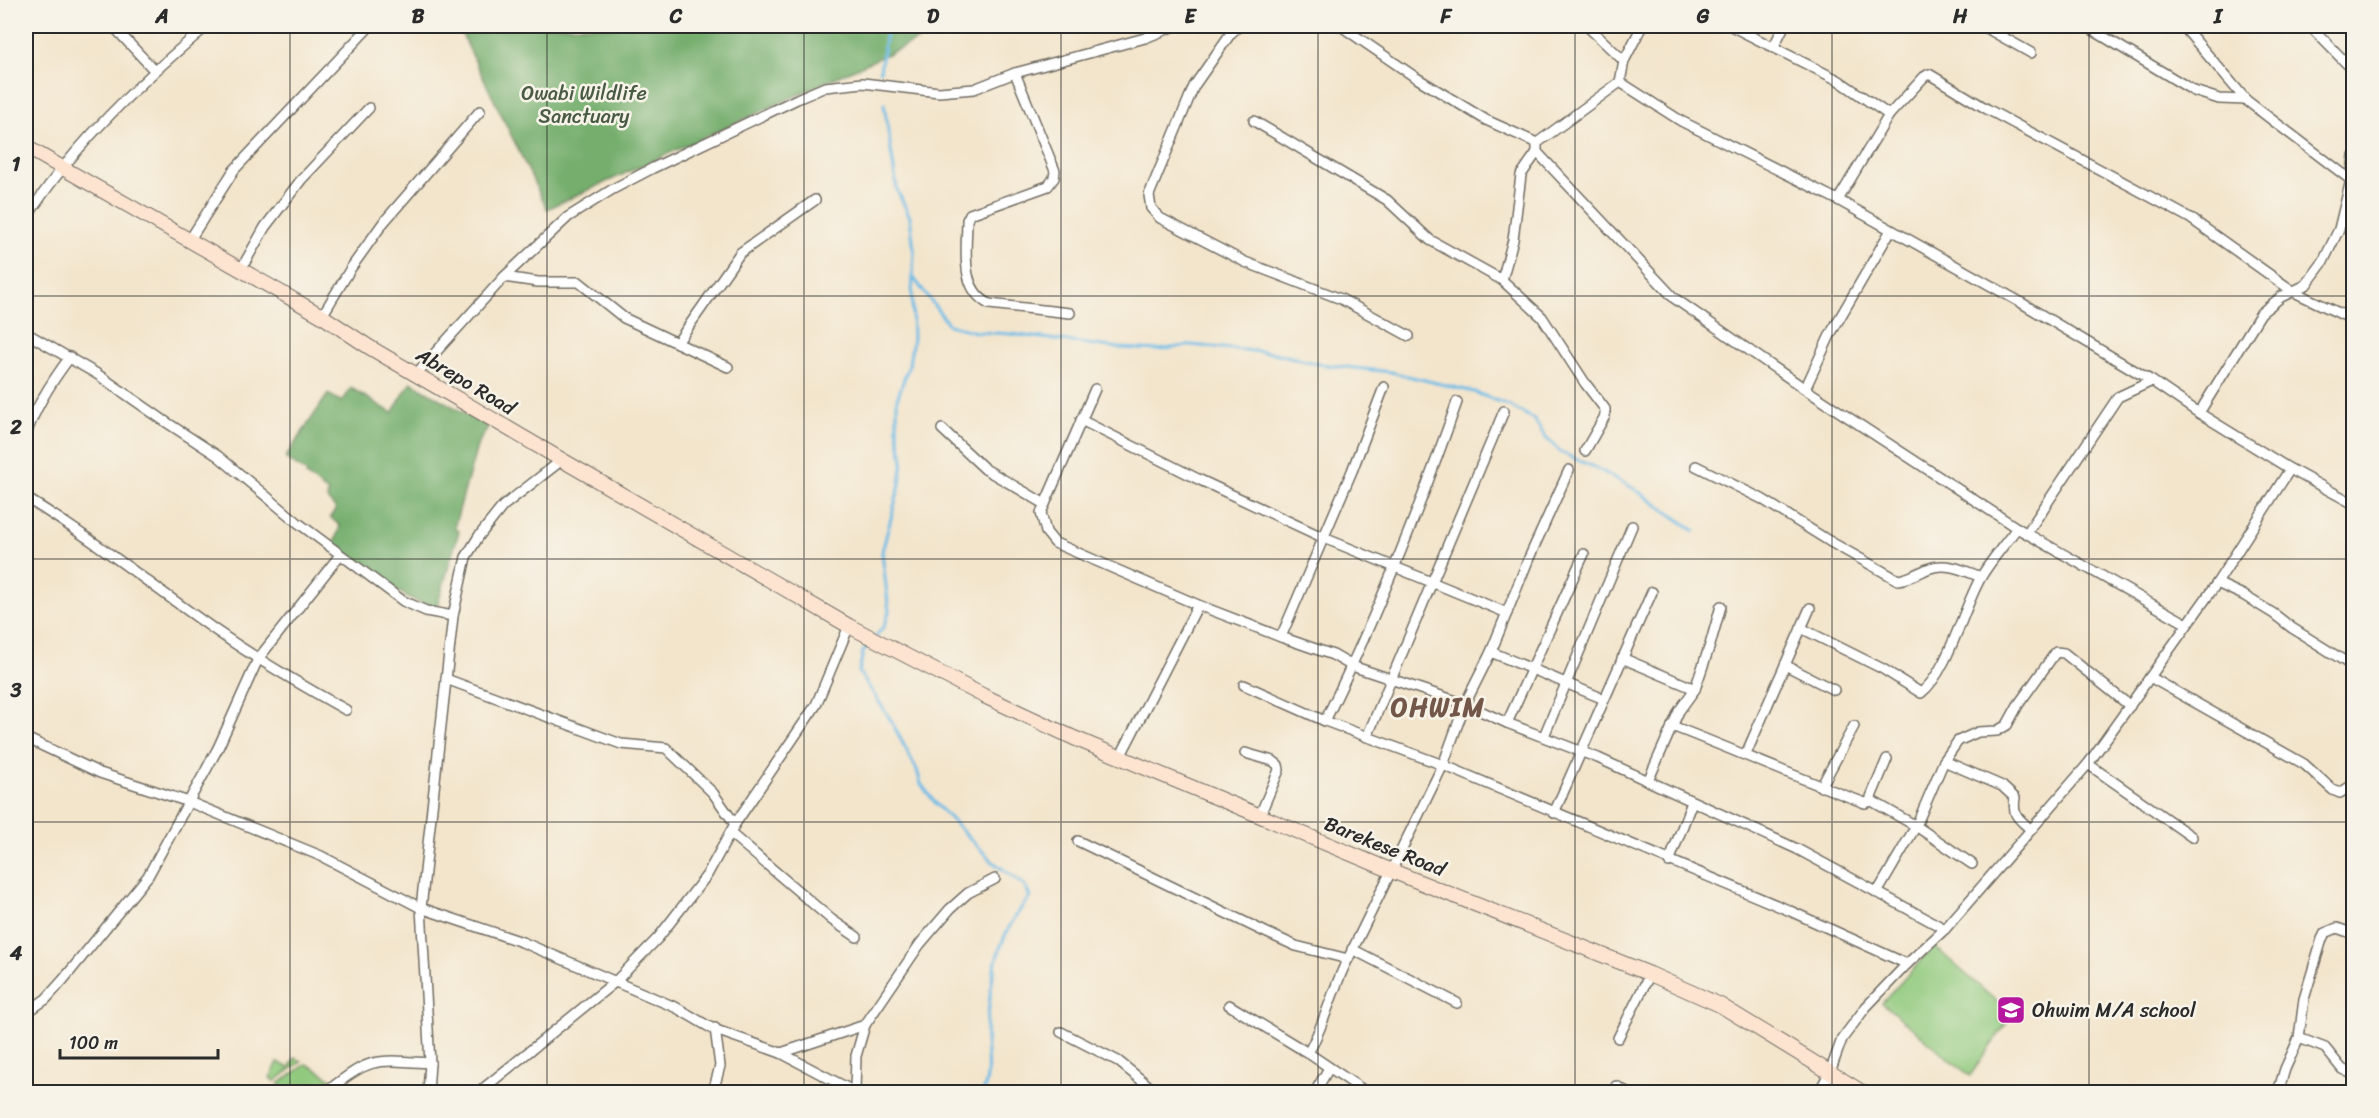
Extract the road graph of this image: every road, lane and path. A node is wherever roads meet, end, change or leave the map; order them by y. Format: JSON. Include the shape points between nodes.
{"nodes":[{"id":1,"x":113,"y":26,"type":"edge"},
{"id":2,"x":370,"y":26,"type":"edge"},
{"id":3,"x":1175,"y":26,"type":"edge"},
{"id":4,"x":1239,"y":26,"type":"edge"},
{"id":5,"x":1341,"y":26,"type":"edge"},
{"id":6,"x":1587,"y":26,"type":"edge"},
{"id":7,"x":1642,"y":26,"type":"edge"},
{"id":8,"x":1731,"y":26,"type":"edge"},
{"id":9,"x":1784,"y":26,"type":"edge"},
{"id":10,"x":1983,"y":26,"type":"edge"},
{"id":11,"x":2086,"y":26,"type":"edge"},
{"id":12,"x":2183,"y":26,"type":"edge"},
{"id":13,"x":2310,"y":26,"type":"edge"},
{"id":14,"x":201,"y":27,"type":"edge"},
{"id":15,"x":1774,"y":46,"type":"junction"},
{"id":16,"x":2031,"y":53,"type":"dead end"},
{"id":17,"x":1624,"y":62,"type":"junction"},
{"id":18,"x":154,"y":70,"type":"junction"},
{"id":19,"x":2354,"y":70,"type":"edge"},
{"id":20,"x":1015,"y":73,"type":"junction"},
{"id":21,"x":1620,"y":82,"type":"junction"},
{"id":22,"x":2246,"y":100,"type":"junction"},
{"id":23,"x":369,"y":108,"type":"dead end"},
{"id":24,"x":480,"y":111,"type":"dead end"},
{"id":25,"x":1889,"y":115,"type":"junction"},
{"id":26,"x":1254,"y":121,"type":"dead end"},
{"id":27,"x":26,"y":147,"type":"edge"},
{"id":28,"x":1537,"y":148,"type":"junction"},
{"id":29,"x":2354,"y":156,"type":"edge"},
{"id":30,"x":63,"y":167,"type":"junction"},
{"id":31,"x":2351,"y":180,"type":"junction"},
{"id":32,"x":815,"y":200,"type":"dead end"},
{"id":33,"x":1838,"y":200,"type":"junction"},
{"id":34,"x":26,"y":219,"type":"edge"},
{"id":35,"x":1891,"y":230,"type":"junction"},
{"id":36,"x":189,"y":241,"type":"junction"},
{"id":37,"x":240,"y":271,"type":"junction"},
{"id":38,"x":504,"y":277,"type":"junction"},
{"id":39,"x":1502,"y":280,"type":"junction"},
{"id":40,"x":2294,"y":292,"type":"junction"},
{"id":41,"x":1070,"y":313,"type":"dead end"},
{"id":42,"x":322,"y":316,"type":"junction"},
{"id":43,"x":2354,"y":320,"type":"edge"},
{"id":44,"x":26,"y":333,"type":"edge"},
{"id":45,"x":1409,"y":336,"type":"dead end"},
{"id":46,"x":677,"y":343,"type":"junction"},
{"id":47,"x":70,"y":357,"type":"junction"},
{"id":48,"x":728,"y":367,"type":"dead end"},
{"id":49,"x":416,"y":374,"type":"junction"},
{"id":50,"x":2152,"y":381,"type":"junction"},
{"id":51,"x":1384,"y":387,"type":"dead end"},
{"id":52,"x":1095,"y":389,"type":"dead end"},
{"id":53,"x":1805,"y":389,"type":"junction"},
{"id":54,"x":1457,"y":402,"type":"dead end"},
{"id":55,"x":1504,"y":411,"type":"dead end"},
{"id":56,"x":2199,"y":413,"type":"junction"},
{"id":57,"x":1082,"y":420,"type":"junction"},
{"id":58,"x":942,"y":429,"type":"dead end"},
{"id":59,"x":26,"y":435,"type":"edge"},
{"id":60,"x":1585,"y":451,"type":"dead end"},
{"id":61,"x":562,"y":460,"type":"junction"},
{"id":62,"x":1696,"y":466,"type":"dead end"},
{"id":63,"x":2290,"y":469,"type":"junction"},
{"id":64,"x":1569,"y":470,"type":"dead end"},
{"id":65,"x":26,"y":498,"type":"edge"},
{"id":66,"x":1045,"y":504,"type":"junction"},
{"id":67,"x":2354,"y":504,"type":"edge"},
{"id":68,"x":1632,"y":526,"type":"dead end"},
{"id":69,"x":2017,"y":528,"type":"junction"},
{"id":70,"x":2027,"y":533,"type":"junction"},
{"id":71,"x":1324,"y":538,"type":"junction"},
{"id":72,"x":1584,"y":554,"type":"dead end"},
{"id":73,"x":340,"y":555,"type":"junction"},
{"id":74,"x":1394,"y":566,"type":"junction"},
{"id":75,"x":1982,"y":577,"type":"junction"},
{"id":76,"x":1432,"y":581,"type":"junction"},
{"id":77,"x":2217,"y":583,"type":"junction"},
{"id":78,"x":1652,"y":592,"type":"dead end"},
{"id":79,"x":1198,"y":605,"type":"junction"},
{"id":80,"x":1720,"y":606,"type":"dead end"},
{"id":81,"x":1810,"y":608,"type":"dead end"},
{"id":82,"x":1507,"y":613,"type":"junction"},
{"id":83,"x":453,"y":616,"type":"junction"},
{"id":84,"x":2187,"y":624,"type":"junction"},
{"id":85,"x":849,"y":626,"type":"junction"},
{"id":86,"x":1801,"y":628,"type":"junction"},
{"id":87,"x":1281,"y":637,"type":"junction"},
{"id":88,"x":887,"y":645,"type":"joint"},
{"id":89,"x":1491,"y":652,"type":"junction"},
{"id":90,"x":1622,"y":658,"type":"junction"},
{"id":91,"x":258,"y":659,"type":"junction"},
{"id":92,"x":1785,"y":665,"type":"junction"},
{"id":93,"x":1352,"y":666,"type":"junction"},
{"id":94,"x":2354,"y":667,"type":"edge"},
{"id":95,"x":1530,"y":669,"type":"junction"},
{"id":96,"x":2150,"y":677,"type":"junction"},
{"id":97,"x":446,"y":679,"type":"junction"},
{"id":98,"x":1393,"y":680,"type":"junction"},
{"id":99,"x":1566,"y":683,"type":"junction"},
{"id":100,"x":1244,"y":686,"type":"dead end"},
{"id":101,"x":1695,"y":689,"type":"junction"},
{"id":102,"x":1834,"y":690,"type":"dead end"},
{"id":103,"x":1604,"y":699,"type":"junction"},
{"id":104,"x":1465,"y":704,"type":"junction"},
{"id":105,"x":2130,"y":706,"type":"junction"},
{"id":106,"x":346,"y":710,"type":"dead end"},
{"id":107,"x":1325,"y":721,"type":"junction"},
{"id":108,"x":1507,"y":723,"type":"junction"},
{"id":109,"x":1672,"y":726,"type":"junction"},
{"id":110,"x":1854,"y":726,"type":"dead end"},
{"id":111,"x":1544,"y":736,"type":"junction"},
{"id":112,"x":1367,"y":737,"type":"junction"},
{"id":113,"x":26,"y":738,"type":"edge"},
{"id":114,"x":1581,"y":751,"type":"junction"},
{"id":115,"x":1245,"y":753,"type":"dead end"},
{"id":116,"x":1746,"y":754,"type":"junction"},
{"id":117,"x":1120,"y":757,"type":"junction"},
{"id":118,"x":1887,"y":759,"type":"dead end"},
{"id":119,"x":1944,"y":761,"type":"junction"},
{"id":120,"x":2088,"y":764,"type":"junction"},
{"id":121,"x":1443,"y":765,"type":"junction"},
{"id":122,"x":1648,"y":780,"type":"junction"},
{"id":123,"x":2354,"y":784,"type":"edge"},
{"id":124,"x":1821,"y":787,"type":"junction"},
{"id":125,"x":1872,"y":801,"type":"junction"},
{"id":126,"x":189,"y":802,"type":"junction"},
{"id":127,"x":1692,"y":802,"type":"junction"},
{"id":128,"x":1554,"y":813,"type":"junction"},
{"id":129,"x":1260,"y":815,"type":"junction"},
{"id":130,"x":1916,"y":826,"type":"junction"},
{"id":131,"x":733,"y":829,"type":"junction"},
{"id":132,"x":2031,"y":830,"type":"junction"},
{"id":133,"x":2192,"y":837,"type":"dead end"},
{"id":134,"x":1078,"y":840,"type":"dead end"},
{"id":135,"x":1669,"y":862,"type":"junction"},
{"id":136,"x":1972,"y":864,"type":"dead end"},
{"id":137,"x":1392,"y":871,"type":"junction"},
{"id":138,"x":995,"y":879,"type":"dead end"},
{"id":139,"x":1877,"y":893,"type":"junction"},
{"id":140,"x":421,"y":908,"type":"junction"},
{"id":141,"x":1945,"y":929,"type":"junction"},
{"id":142,"x":2354,"y":934,"type":"edge"},
{"id":143,"x":857,"y":937,"type":"dead end"},
{"id":144,"x":1352,"y":949,"type":"junction"},
{"id":145,"x":1348,"y":959,"type":"junction"},
{"id":146,"x":1906,"y":964,"type":"junction"},
{"id":147,"x":1650,"y":974,"type":"junction"},
{"id":148,"x":616,"y":981,"type":"junction"},
{"id":149,"x":1457,"y":1003,"type":"dead end"},
{"id":150,"x":1229,"y":1005,"type":"dead end"},
{"id":151,"x":26,"y":1012,"type":"edge"},
{"id":152,"x":864,"y":1025,"type":"junction"},
{"id":153,"x":715,"y":1028,"type":"junction"},
{"id":154,"x":1061,"y":1032,"type":"dead end"},
{"id":155,"x":1618,"y":1038,"type":"dead end"},
{"id":156,"x":2299,"y":1038,"type":"junction"},
{"id":157,"x":781,"y":1053,"type":"junction"},
{"id":158,"x":1308,"y":1053,"type":"junction"},
{"id":159,"x":430,"y":1063,"type":"junction"},
{"id":160,"x":1329,"y":1068,"type":"junction"},
{"id":161,"x":1830,"y":1072,"type":"junction"},
{"id":162,"x":2354,"y":1075,"type":"edge"},
{"id":163,"x":1616,"y":1086,"type":"dead end"},
{"id":164,"x":326,"y":1092,"type":"edge"},
{"id":165,"x":428,"y":1092,"type":"edge"},
{"id":166,"x":479,"y":1092,"type":"edge"},
{"id":167,"x":713,"y":1092,"type":"edge"},
{"id":168,"x":855,"y":1092,"type":"edge"},
{"id":169,"x":1156,"y":1092,"type":"edge"},
{"id":170,"x":1315,"y":1092,"type":"edge"},
{"id":171,"x":1366,"y":1092,"type":"edge"},
{"id":172,"x":1628,"y":1092,"type":"edge"},
{"id":173,"x":1819,"y":1092,"type":"edge"},
{"id":174,"x":1862,"y":1092,"type":"edge"},
{"id":175,"x":2278,"y":1092,"type":"edge"}],
"edges":[{"from":1,"to":18,"type":"street"},
{"from":2,"to":36,"type":"street","via":[[234,170]]},
{"from":3,"to":20,"type":"street","via":[[1145,38]]},
{"from":4,"to":45,"type":"street","via":[[1194,86],[1149,195],[1151,208],[1160,218],[1245,262],[1341,299]]},
{"from":5,"to":28,"type":"street","via":[[1415,77]]},
{"from":6,"to":17,"type":"street"},
{"from":7,"to":17,"type":"street"},
{"from":8,"to":15,"type":"street"},
{"from":9,"to":15,"type":"street"},
{"from":10,"to":16,"type":"street"},
{"from":11,"to":22,"type":"street","via":[[2194,91],[2219,99]]},
{"from":12,"to":22,"type":"street"},
{"from":13,"to":19,"type":"street"},
{"from":14,"to":18,"type":"street"},
{"from":15,"to":25,"type":"street","via":[[1838,80]]},
{"from":17,"to":21,"type":"street"},
{"from":18,"to":30,"type":"street"},
{"from":20,"to":38,"type":"street","via":[[974,89],[939,92],[863,83],[825,87],[613,189],[568,217]]},
{"from":20,"to":41,"type":"street","via":[[1056,171],[1048,186],[970,214],[968,281],[979,299],[989,304]]},
{"from":21,"to":28,"type":"street"},
{"from":21,"to":33,"type":"street","via":[[1681,121]]},
{"from":22,"to":31,"type":"street"},
{"from":23,"to":37,"type":"street","via":[[301,180],[265,227]]},
{"from":24,"to":42,"type":"street","via":[[383,223]]},
{"from":25,"to":33,"type":"street"},
{"from":25,"to":40,"type":"street","via":[[1929,74],[2190,218]]},
{"from":26,"to":39,"type":"street","via":[[1387,200],[1430,240]]},
{"from":27,"to":30,"type":"main road","name":"Abrepo Road"},
{"from":28,"to":39,"type":"street","via":[[1521,175],[1513,240]]},
{"from":28,"to":53,"type":"street","via":[[1674,298]]},
{"from":29,"to":31,"type":"street"},
{"from":30,"to":34,"type":"street"},
{"from":30,"to":36,"type":"main road","name":"Abrepo Road"},
{"from":31,"to":40,"type":"street","via":[[2339,229],[2323,262],[2306,285]]},
{"from":32,"to":46,"type":"street","via":[[740,253]]},
{"from":33,"to":35,"type":"street"},
{"from":35,"to":50,"type":"street"},
{"from":35,"to":53,"type":"street","via":[[1831,333]]},
{"from":36,"to":37,"type":"main road","name":"Abrepo Road"},
{"from":37,"to":42,"type":"main road","name":"Abrepo Road"},
{"from":38,"to":46,"type":"street","via":[[579,282],[624,318]]},
{"from":38,"to":49,"type":"street"},
{"from":39,"to":60,"type":"street","via":[[1542,317],[1605,409],[1605,416]]},
{"from":40,"to":43,"type":"street"},
{"from":40,"to":56,"type":"street","via":[[2261,313]]},
{"from":42,"to":49,"type":"main road","name":"Abrepo Road"},
{"from":44,"to":47,"type":"street"},
{"from":46,"to":48,"type":"street"},
{"from":47,"to":59,"type":"street","via":[[51,382]]},
{"from":47,"to":73,"type":"street","via":[[218,456]]},
{"from":49,"to":61,"type":"main road","name":"Abrepo Road"},
{"from":50,"to":56,"type":"street"},
{"from":50,"to":70,"type":"street","via":[[2118,397]]},
{"from":51,"to":71,"type":"street"},
{"from":52,"to":57,"type":"street"},
{"from":53,"to":69,"type":"street"},
{"from":54,"to":74,"type":"street"},
{"from":55,"to":76,"type":"street"},
{"from":56,"to":63,"type":"street"},
{"from":57,"to":66,"type":"street"},
{"from":57,"to":71,"type":"street","via":[[1198,480]]},
{"from":58,"to":66,"type":"street","via":[[985,469]]},
{"from":61,"to":83,"type":"street","via":[[503,506],[479,536],[466,557]]},
{"from":61,"to":85,"type":"main road","name":"Abrepo Road"},
{"from":62,"to":75,"type":"street","via":[[1762,499],[1898,580],[1933,567],[1950,566]]},
{"from":63,"to":67,"type":"street"},
{"from":63,"to":77,"type":"street"},
{"from":64,"to":82,"type":"street"},
{"from":65,"to":91,"type":"street"},
{"from":66,"to":79,"type":"street","via":[[1041,513],[1054,543]]},
{"from":68,"to":99,"type":"street"},
{"from":69,"to":70,"type":"street"},
{"from":69,"to":75,"type":"street"},
{"from":70,"to":84,"type":"street"},
{"from":71,"to":74,"type":"street"},
{"from":71,"to":87,"type":"street"},
{"from":72,"to":95,"type":"street"},
{"from":73,"to":83,"type":"street","via":[[403,601]]},
{"from":73,"to":91,"type":"street"},
{"from":74,"to":76,"type":"street"},
{"from":74,"to":93,"type":"street"},
{"from":75,"to":86,"type":"street","via":[[1940,668],[1921,693],[1883,669]]},
{"from":76,"to":82,"type":"street"},
{"from":76,"to":98,"type":"street"},
{"from":77,"to":84,"type":"street"},
{"from":77,"to":94,"type":"street","via":[[2274,614]]},
{"from":78,"to":90,"type":"street"},
{"from":79,"to":87,"type":"street"},
{"from":79,"to":117,"type":"street"},
{"from":80,"to":101,"type":"street"},
{"from":81,"to":86,"type":"street"},
{"from":82,"to":89,"type":"street"},
{"from":83,"to":97,"type":"street"},
{"from":84,"to":96,"type":"street"},
{"from":85,"to":88,"type":"main road","name":"Abrepo Road"},
{"from":85,"to":131,"type":"street","via":[[816,705]]},
{"from":86,"to":92,"type":"street"},
{"from":87,"to":93,"type":"street"},
{"from":88,"to":117,"type":"main road","name":"Barekese Road","via":[[994,700]]},
{"from":89,"to":95,"type":"street"},
{"from":89,"to":104,"type":"street"},
{"from":90,"to":101,"type":"street"},
{"from":90,"to":103,"type":"street"},
{"from":91,"to":106,"type":"street"},
{"from":91,"to":126,"type":"street"},
{"from":92,"to":102,"type":"street"},
{"from":92,"to":116,"type":"street"},
{"from":93,"to":98,"type":"street"},
{"from":93,"to":107,"type":"street"},
{"from":95,"to":99,"type":"street"},
{"from":95,"to":108,"type":"street"},
{"from":96,"to":105,"type":"street"},
{"from":96,"to":123,"type":"street","via":[[2304,764],[2333,790],[2340,793]]},
{"from":97,"to":131,"type":"street","via":[[621,744],[666,748],[714,793]]},
{"from":97,"to":140,"type":"street"},
{"from":98,"to":104,"type":"street"},
{"from":98,"to":112,"type":"street"},
{"from":99,"to":103,"type":"street"},
{"from":99,"to":111,"type":"street"},
{"from":100,"to":107,"type":"street"},
{"from":101,"to":109,"type":"street"},
{"from":103,"to":114,"type":"street"},
{"from":104,"to":108,"type":"street"},
{"from":104,"to":121,"type":"street"},
{"from":105,"to":119,"type":"street","via":[[2064,653],[2056,652],[2007,725],[1958,741]]},
{"from":105,"to":120,"type":"street"},
{"from":107,"to":112,"type":"street"},
{"from":108,"to":111,"type":"street"},
{"from":109,"to":116,"type":"street"},
{"from":109,"to":122,"type":"street"},
{"from":110,"to":124,"type":"street"},
{"from":111,"to":114,"type":"street"},
{"from":112,"to":121,"type":"street"},
{"from":113,"to":126,"type":"street","via":[[100,773]]},
{"from":114,"to":122,"type":"street"},
{"from":114,"to":128,"type":"street"},
{"from":115,"to":129,"type":"street","via":[[1278,765]]},
{"from":116,"to":124,"type":"street"},
{"from":117,"to":129,"type":"main road","name":"Barekese Road"},
{"from":118,"to":125,"type":"street"},
{"from":119,"to":130,"type":"street"},
{"from":119,"to":132,"type":"street","via":[[2002,786],[2015,798],[2015,814]]},
{"from":120,"to":132,"type":"street"},
{"from":120,"to":133,"type":"street"},
{"from":121,"to":128,"type":"street"},
{"from":121,"to":137,"type":"street"},
{"from":122,"to":127,"type":"street"},
{"from":124,"to":125,"type":"street","via":[[1865,803]]},
{"from":125,"to":130,"type":"street"},
{"from":126,"to":140,"type":"street","via":[[321,856]]},
{"from":126,"to":151,"type":"street","via":[[148,876],[46,999]]},
{"from":127,"to":135,"type":"street"},
{"from":127,"to":139,"type":"street","via":[[1797,849]]},
{"from":128,"to":135,"type":"street"},
{"from":129,"to":137,"type":"main road","name":"Barekese Road"},
{"from":130,"to":136,"type":"street"},
{"from":130,"to":139,"type":"street"},
{"from":131,"to":143,"type":"street","via":[[832,920]]},
{"from":131,"to":148,"type":"street","via":[[707,875],[658,938]]},
{"from":132,"to":141,"type":"street"},
{"from":134,"to":145,"type":"street","via":[[1296,946]]},
{"from":135,"to":146,"type":"street"},
{"from":137,"to":144,"type":"street"},
{"from":137,"to":147,"type":"main road","name":"Barekese Road"},
{"from":138,"to":152,"type":"street","via":[[968,893],[950,909],[920,944]]},
{"from":139,"to":141,"type":"street"},
{"from":140,"to":148,"type":"street","via":[[522,942]]},
{"from":140,"to":159,"type":"street"},
{"from":141,"to":146,"type":"street"},
{"from":142,"to":156,"type":"street","via":[[2337,928],[2325,933],[2304,999]]},
{"from":144,"to":145,"type":"street"},
{"from":144,"to":149,"type":"street"},
{"from":145,"to":158,"type":"street"},
{"from":146,"to":161,"type":"street","via":[[1842,1039]]},
{"from":147,"to":155,"type":"street"},
{"from":147,"to":161,"type":"main road","name":"Barekese Road","via":[[1720,1005]]},
{"from":148,"to":153,"type":"street"},
{"from":148,"to":166,"type":"street"},
{"from":150,"to":158,"type":"street"},
{"from":152,"to":157,"type":"street"},
{"from":152,"to":168,"type":"street","via":[[856,1056]]},
{"from":153,"to":157,"type":"street"},
{"from":153,"to":167,"type":"street","via":[[720,1066]]},
{"from":154,"to":169,"type":"street","via":[[1118,1061]]},
{"from":156,"to":162,"type":"street","via":[[2325,1048],[2342,1069]]},
{"from":156,"to":175,"type":"street"},
{"from":157,"to":168,"type":"street"},
{"from":158,"to":160,"type":"street"},
{"from":159,"to":164,"type":"street","via":[[384,1059],[365,1064]]},
{"from":159,"to":165,"type":"street"},
{"from":160,"to":170,"type":"street"},
{"from":160,"to":171,"type":"street"},
{"from":161,"to":173,"type":"street"},
{"from":161,"to":174,"type":"main road","name":"Barekese Road"},
{"from":163,"to":172,"type":"street"}]}
